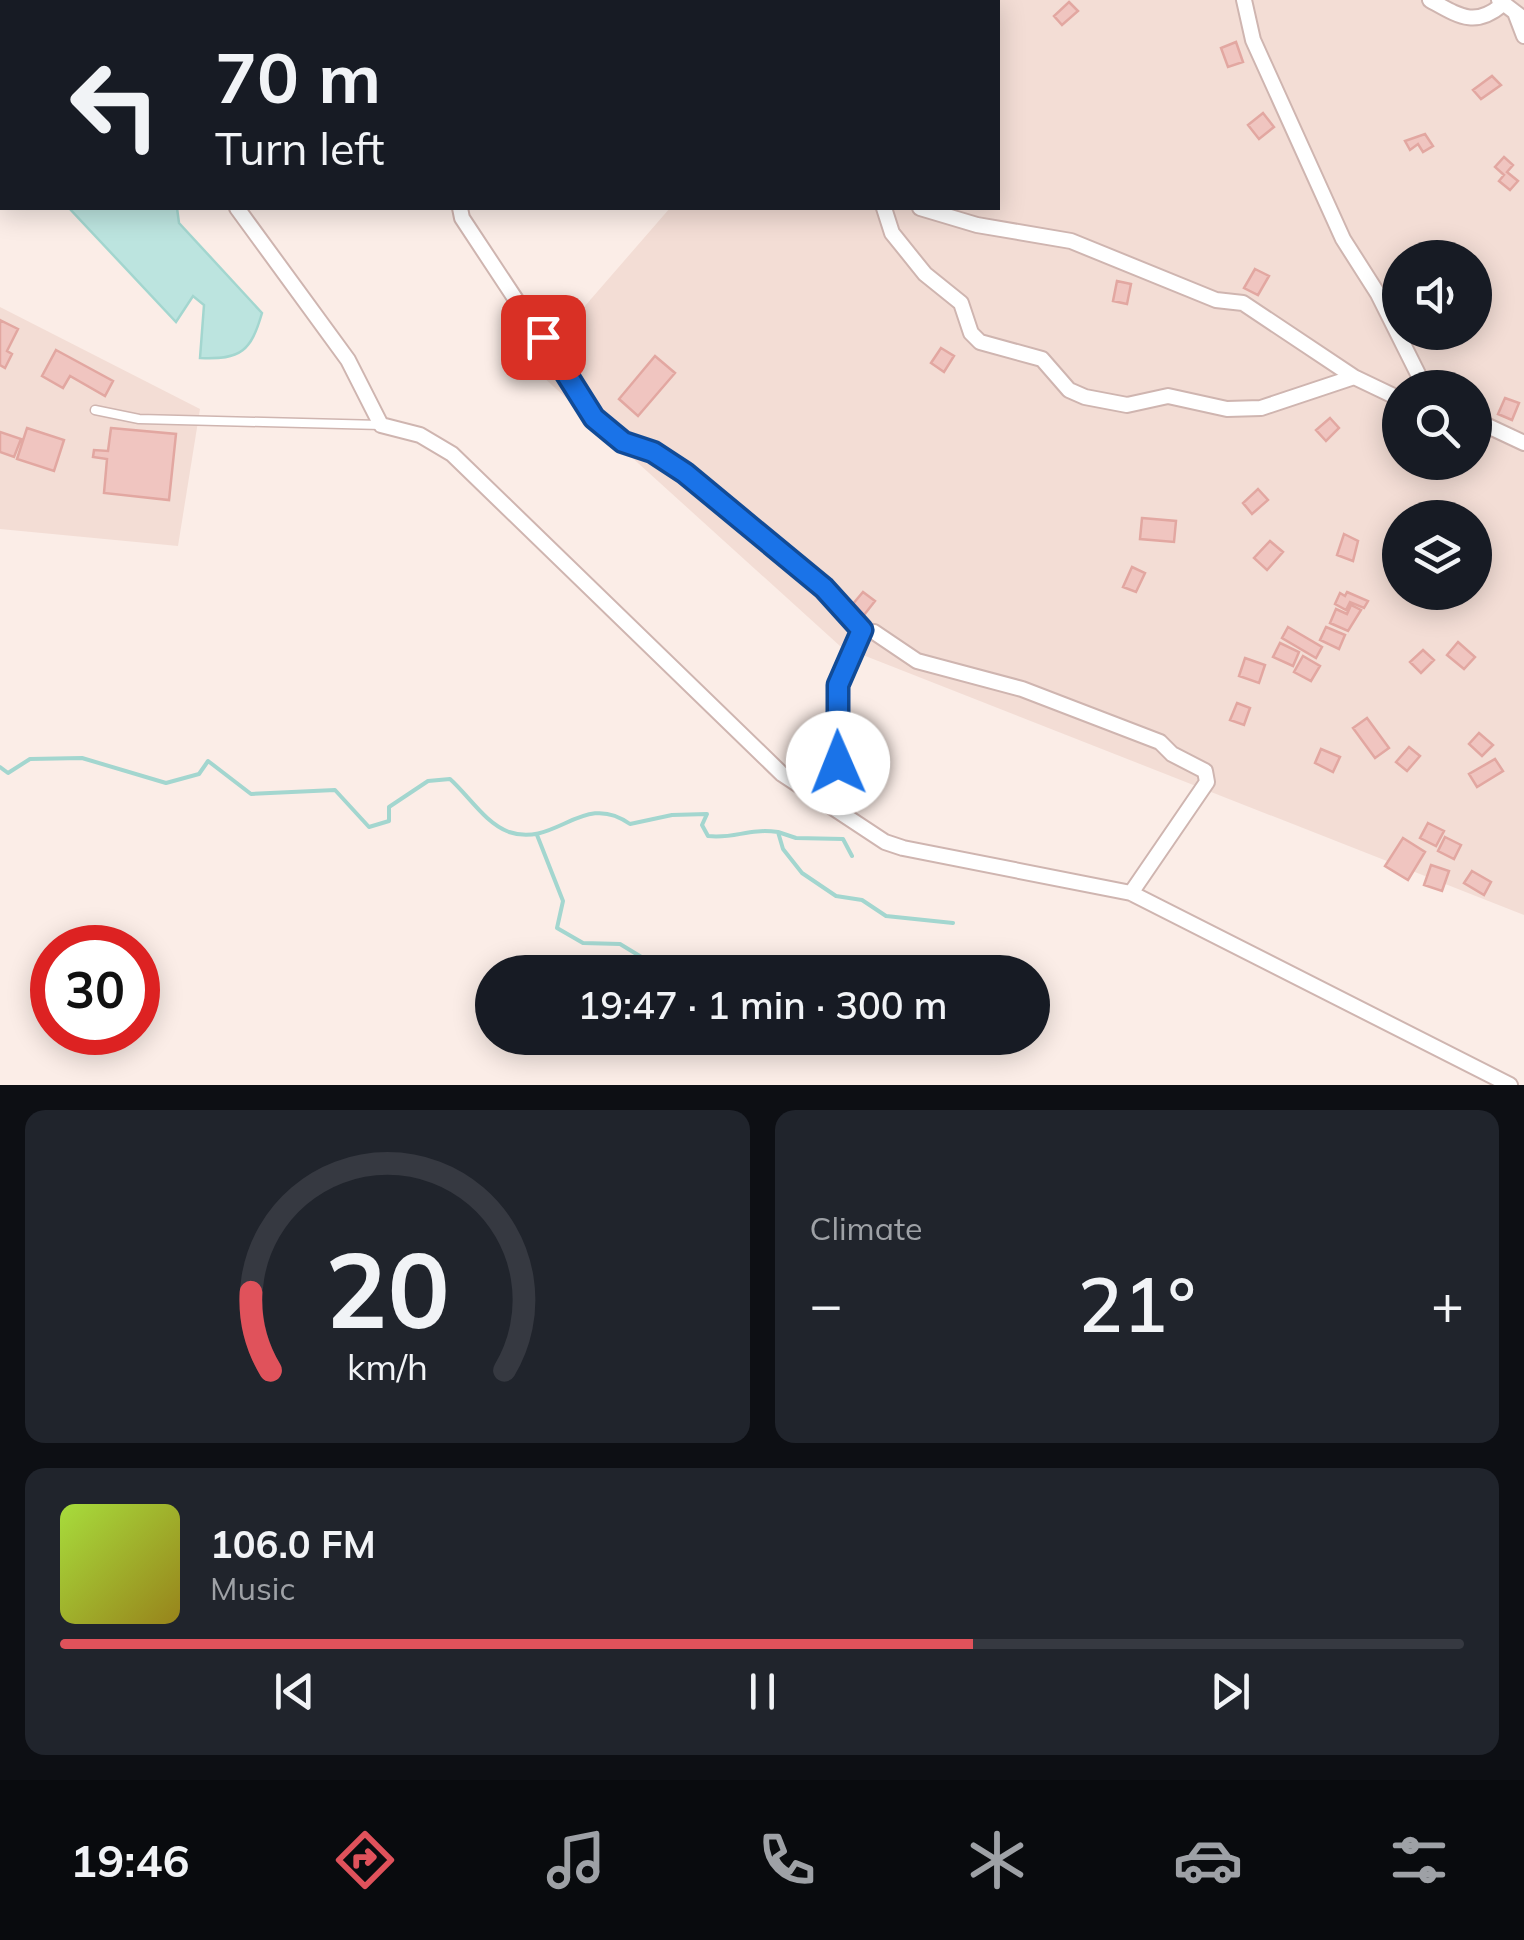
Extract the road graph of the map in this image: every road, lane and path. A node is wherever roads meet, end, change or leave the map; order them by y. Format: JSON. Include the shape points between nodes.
{"nodes":[{"id":1,"x":1244,"y":0,"type":"edge"},
{"id":2,"x":1430,"y":0,"type":"edge"},
{"id":3,"x":1501,"y":2,"type":"edge"},
{"id":4,"x":1520,"y":17,"type":"edge"},
{"id":5,"x":1524,"y":36,"type":"edge"},
{"id":6,"x":239,"y":210,"type":"edge"},
{"id":7,"x":460,"y":210,"type":"edge"},
{"id":8,"x":885,"y":210,"type":"edge"},
{"id":9,"x":926,"y":210,"type":"edge"},
{"id":10,"x":1416,"y":370,"type":"edge"},
{"id":11,"x":1354,"y":377,"type":"junction"},
{"id":12,"x":1382,"y":390,"type":"edge"},
{"id":13,"x":95,"y":410,"type":"dead end"},
{"id":14,"x":380,"y":425,"type":"junction"},
{"id":15,"x":1492,"y":428,"type":"edge"},
{"id":16,"x":1524,"y":444,"type":"edge"},
{"id":17,"x":862,"y":630,"type":"junction"},
{"id":18,"x":824,"y":802,"type":"junction"},
{"id":19,"x":1131,"y":893,"type":"junction"},
{"id":20,"x":1510,"y":1085,"type":"edge"}],
"edges":[{"from":1,"to":10,"type":"street","via":[[1253,40],[1343,239]]},
{"from":2,"to":3,"type":"street","via":[[1474,21],[1487,18]]},
{"from":3,"to":4,"type":"street"},
{"from":4,"to":5,"type":"street"},
{"from":6,"to":14,"type":"street","via":[[348,360]]},
{"from":7,"to":17,"type":"street","via":[[594,418],[623,442],[685,473],[824,588]]},
{"from":8,"to":11,"type":"street","via":[[892,233],[961,303],[980,342],[1042,359],[1069,390],[1085,396],[1127,405],[1168,396],[1227,409],[1261,408]]},
{"from":9,"to":11,"type":"street","via":[[977,226],[1072,241],[1216,300],[1244,303]]},
{"from":11,"to":12,"type":"street"},
{"from":13,"to":14,"type":"lane","via":[[139,419]]},
{"from":14,"to":18,"type":"street","via":[[420,435],[452,454],[782,774]]},
{"from":15,"to":16,"type":"street"},
{"from":17,"to":18,"type":"street","via":[[838,685],[838,763]]},
{"from":17,"to":19,"type":"street","via":[[917,660],[1052,699],[1160,742],[1205,771],[1206,782]]},
{"from":18,"to":19,"type":"street","via":[[903,848]]},
{"from":19,"to":20,"type":"street"}]}
